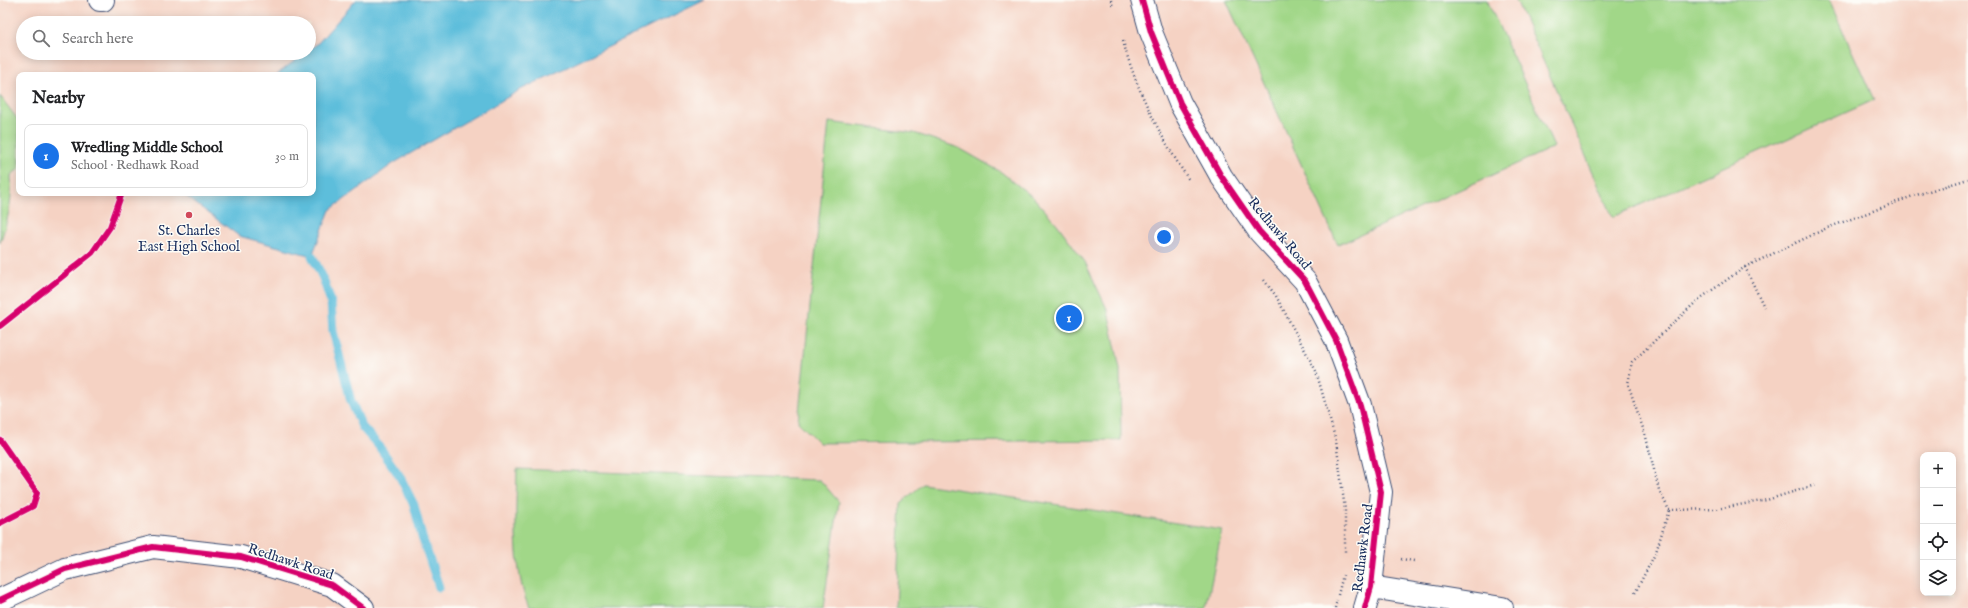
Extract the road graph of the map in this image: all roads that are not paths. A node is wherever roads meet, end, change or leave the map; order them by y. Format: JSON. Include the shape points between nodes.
{"nodes":[{"id":1,"x":1142,"y":0,"type":"edge"},
{"id":2,"x":1371,"y":587,"type":"junction"},
{"id":3,"x":0,"y":600,"type":"edge"},
{"id":4,"x":363,"y":608,"type":"edge"},
{"id":5,"x":1365,"y":608,"type":"edge"},
{"id":6,"x":1502,"y":608,"type":"edge"}],
"edges":[{"from":1,"to":2,"type":"street","name":"Redhawk Road","via":[[1151,32],[1180,103],[1221,176],[1259,231],[1305,281],[1336,340],[1360,405],[1381,492]]},
{"from":2,"to":5,"type":"street","name":"Redhawk Road"},
{"from":2,"to":6,"type":"street"},
{"from":3,"to":4,"type":"street","name":"Redhawk Road","via":[[65,569],[153,548],[241,557],[332,585]]}]}
